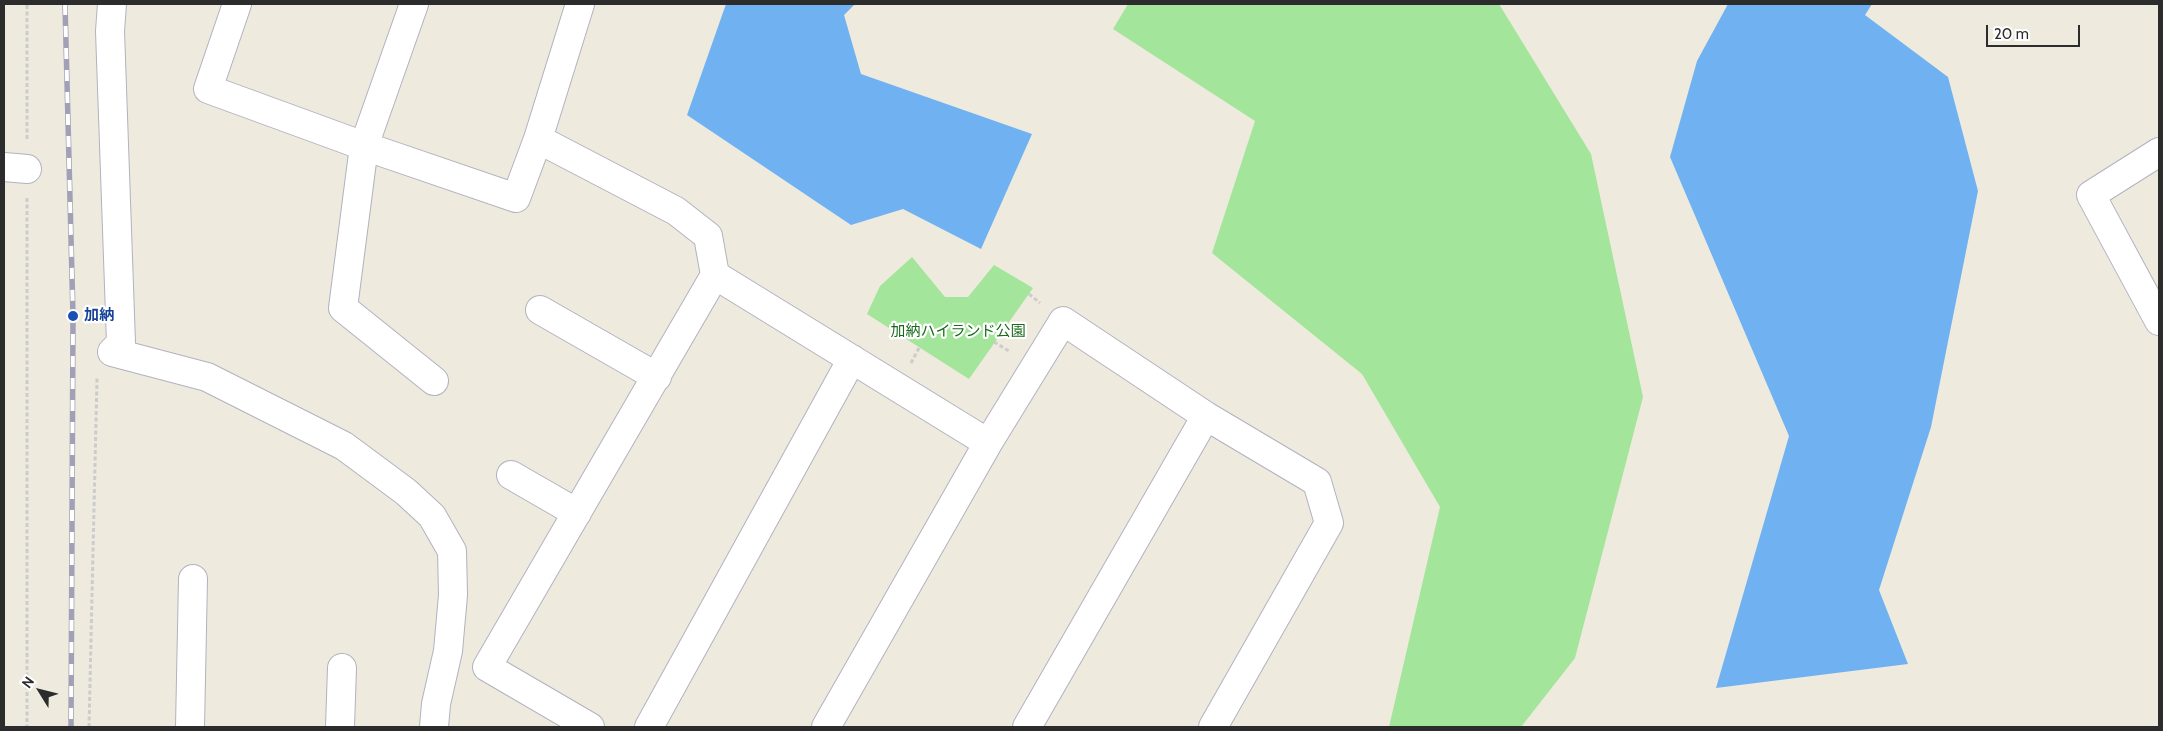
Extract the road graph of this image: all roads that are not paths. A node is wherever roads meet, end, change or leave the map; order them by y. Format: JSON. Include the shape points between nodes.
{"nodes":[{"id":1,"x":112,"y":4,"type":"edge"},
{"id":2,"x":238,"y":4,"type":"edge"},
{"id":3,"x":414,"y":4,"type":"edge"},
{"id":4,"x":580,"y":4,"type":"edge"},
{"id":5,"x":538,"y":139,"type":"junction"},
{"id":6,"x":364,"y":146,"type":"junction"},
{"id":7,"x":2159,"y":152,"type":"edge"},
{"id":8,"x":714,"y":275,"type":"junction"},
{"id":9,"x":540,"y":310,"type":"dead end"},
{"id":10,"x":2159,"y":321,"type":"edge"},
{"id":11,"x":852,"y":359,"type":"junction"},
{"id":12,"x":657,"y":377,"type":"junction"},
{"id":13,"x":434,"y":381,"type":"dead end"},
{"id":14,"x":1206,"y":416,"type":"junction"},
{"id":15,"x":988,"y":443,"type":"junction"},
{"id":16,"x":510,"y":475,"type":"dead end"},
{"id":17,"x":577,"y":513,"type":"junction"},
{"id":18,"x":193,"y":579,"type":"dead end"},
{"id":19,"x":342,"y":668,"type":"dead end"},
{"id":20,"x":551,"y":718,"type":"edge"},
{"id":21,"x":190,"y":727,"type":"edge"},
{"id":22,"x":340,"y":727,"type":"edge"},
{"id":23,"x":434,"y":727,"type":"edge"},
{"id":24,"x":590,"y":727,"type":"edge"},
{"id":25,"x":650,"y":727,"type":"edge"},
{"id":26,"x":826,"y":727,"type":"edge"},
{"id":27,"x":1027,"y":727,"type":"edge"},
{"id":28,"x":1213,"y":727,"type":"edge"}],
"edges":[{"from":1,"to":23,"type":"street","via":[[110,31],[121,344],[112,352],[207,377],[344,446],[406,492],[432,516],[452,551],[453,595],[448,651]]},
{"from":2,"to":6,"type":"street","via":[[208,89]]},
{"from":3,"to":6,"type":"street"},
{"from":4,"to":5,"type":"street"},
{"from":5,"to":6,"type":"street","via":[[516,198]]},
{"from":5,"to":8,"type":"street","via":[[676,211],[708,236]]},
{"from":6,"to":13,"type":"street","via":[[343,308]]},
{"from":7,"to":10,"type":"street","via":[[2091,195]]},
{"from":8,"to":11,"type":"street"},
{"from":8,"to":12,"type":"street"},
{"from":9,"to":12,"type":"street"},
{"from":11,"to":15,"type":"street"},
{"from":11,"to":25,"type":"street"},
{"from":12,"to":17,"type":"street"},
{"from":14,"to":15,"type":"street","via":[[1063,321]]},
{"from":14,"to":27,"type":"street"},
{"from":14,"to":28,"type":"street","via":[[1317,482],[1329,523]]},
{"from":15,"to":26,"type":"street"},
{"from":16,"to":17,"type":"street"},
{"from":17,"to":20,"type":"street","via":[[487,667]]},
{"from":18,"to":21,"type":"street"},
{"from":19,"to":22,"type":"street"},
{"from":20,"to":24,"type":"street"}]}
